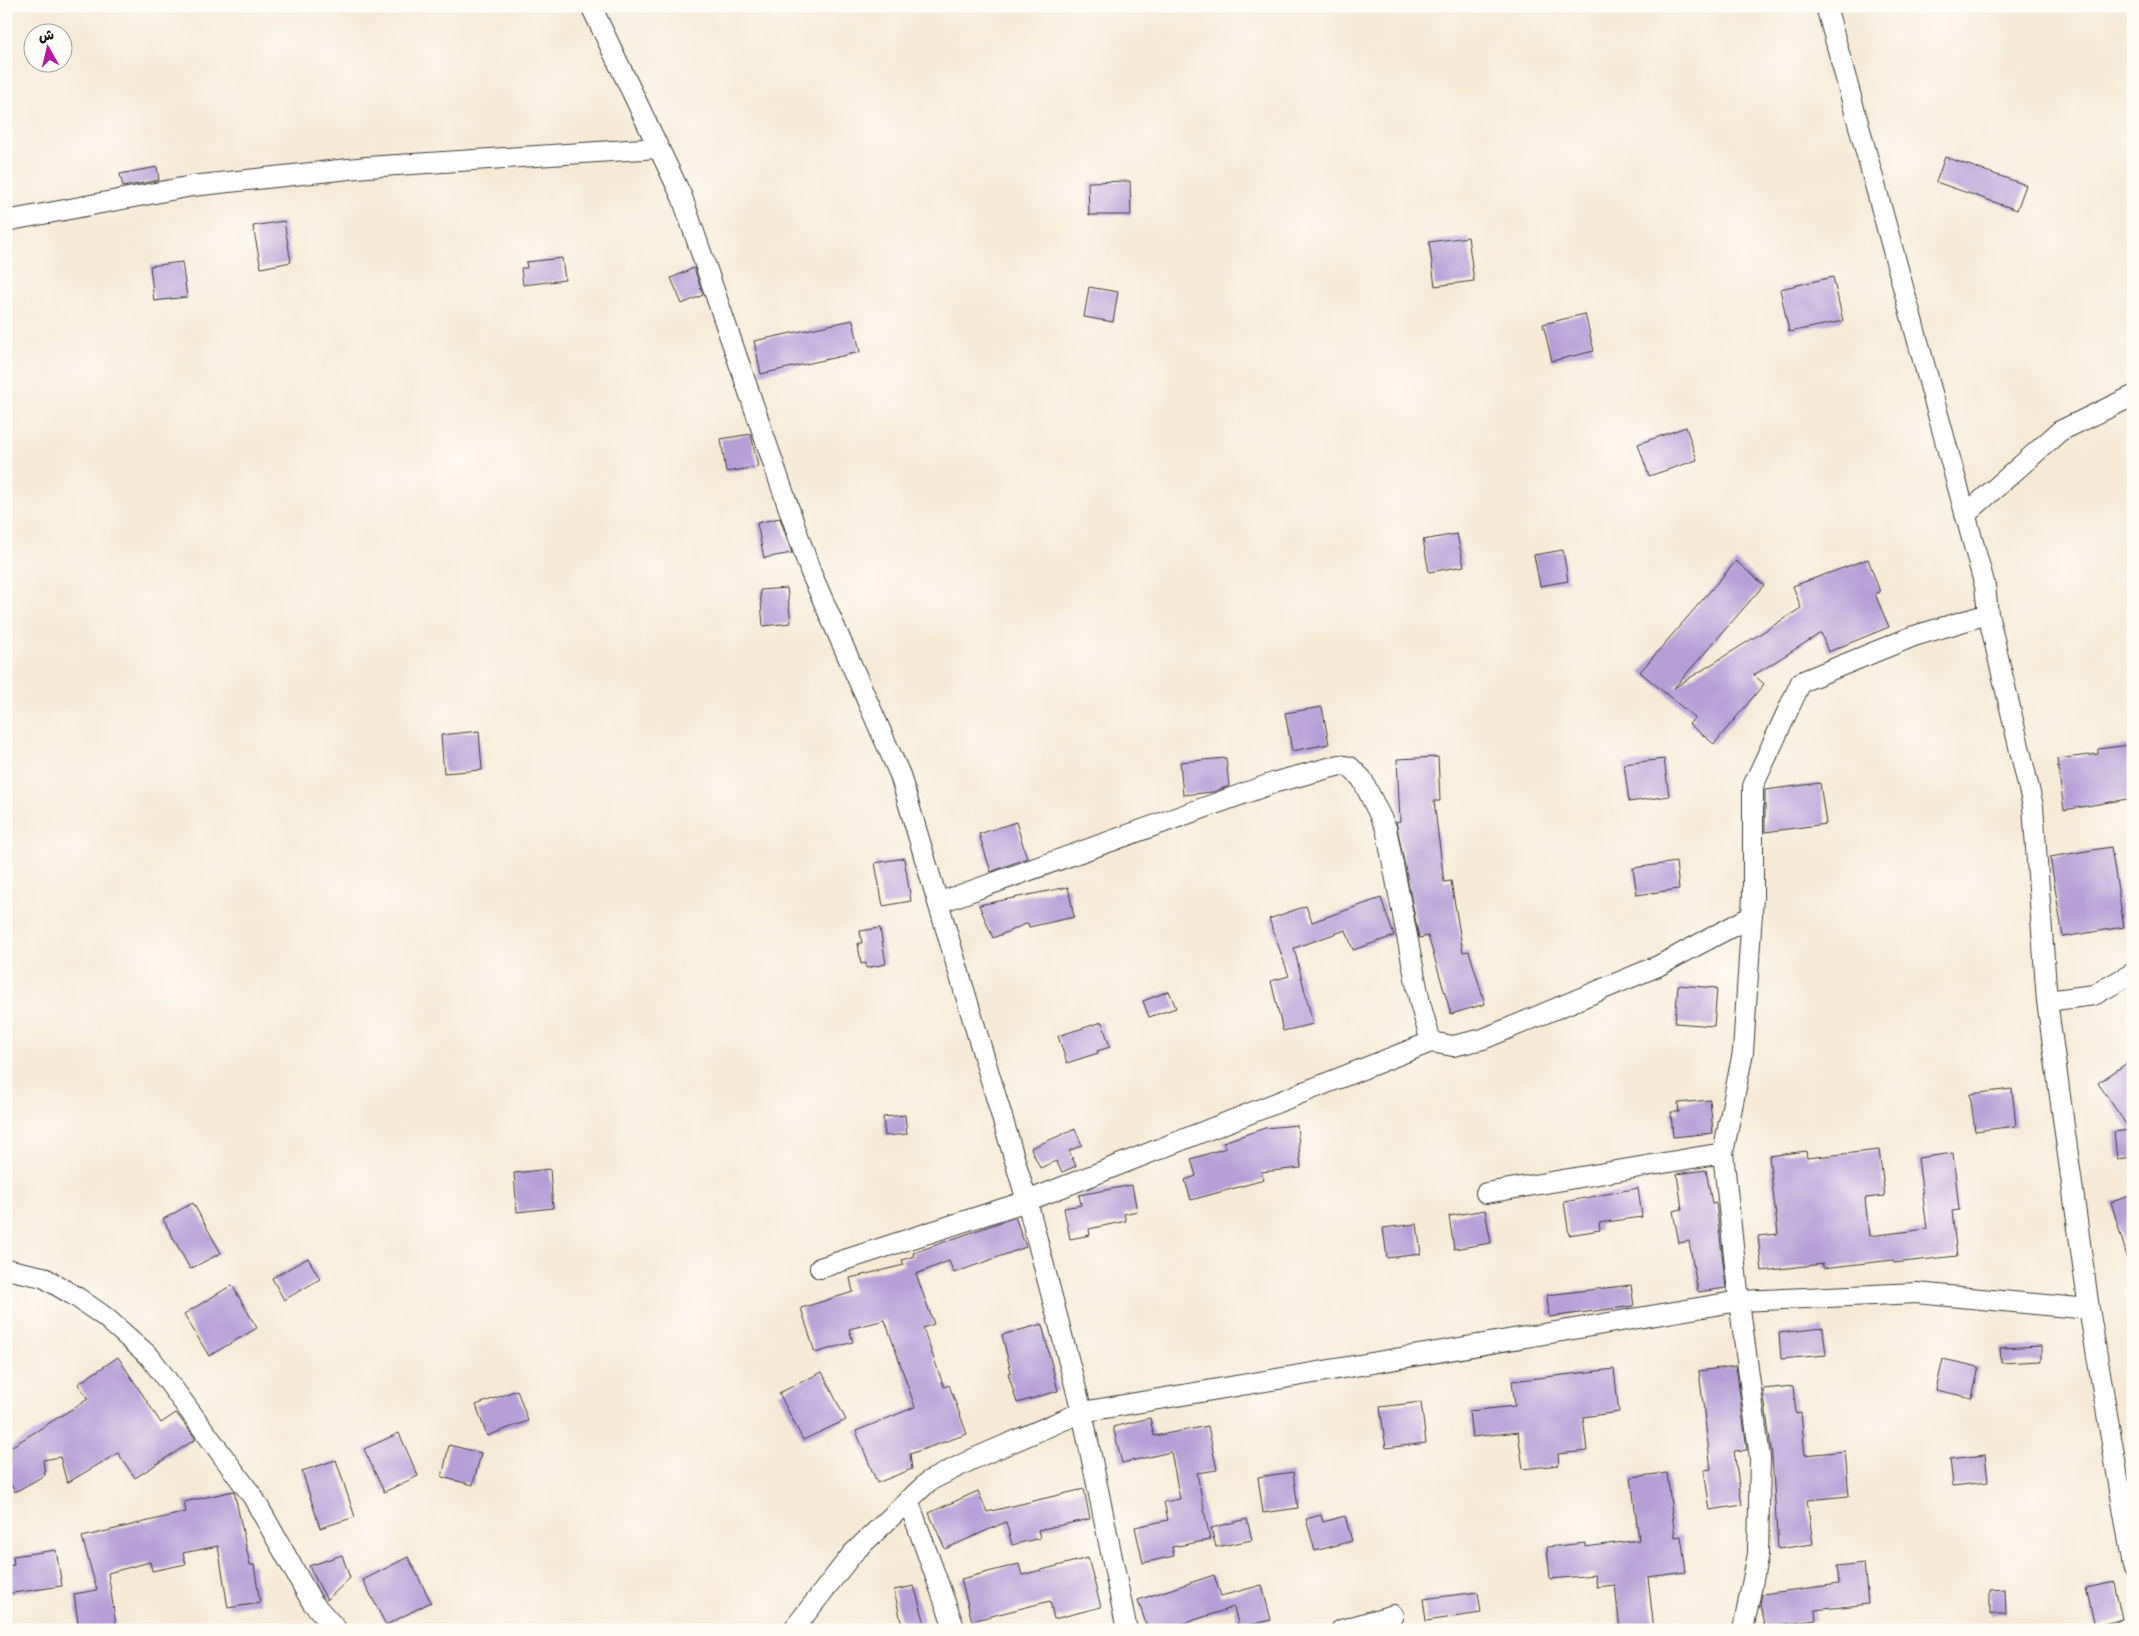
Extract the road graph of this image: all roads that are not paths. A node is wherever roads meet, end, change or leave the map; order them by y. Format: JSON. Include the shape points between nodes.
{"nodes":[{"id":1,"x":591,"y":6,"type":"edge"},
{"id":2,"x":1826,"y":6,"type":"edge"},
{"id":3,"x":658,"y":148,"type":"junction"},
{"id":4,"x":6,"y":221,"type":"edge"},
{"id":5,"x":2133,"y":396,"type":"edge"},
{"id":6,"x":1965,"y":515,"type":"junction"},
{"id":7,"x":1988,"y":614,"type":"junction"},
{"id":8,"x":938,"y":903,"type":"junction"},
{"id":9,"x":1752,"y":916,"type":"junction"},
{"id":10,"x":2133,"y":973,"type":"edge"},
{"id":11,"x":2047,"y":1000,"type":"junction"},
{"id":12,"x":1431,"y":1042,"type":"junction"},
{"id":13,"x":1723,"y":1153,"type":"junction"},
{"id":14,"x":1486,"y":1193,"type":"dead end"},
{"id":15,"x":1027,"y":1201,"type":"junction"},
{"id":16,"x":6,"y":1268,"type":"edge"},
{"id":17,"x":820,"y":1268,"type":"dead end"},
{"id":18,"x":1739,"y":1301,"type":"junction"},
{"id":19,"x":2089,"y":1309,"type":"junction"},
{"id":20,"x":1082,"y":1412,"type":"junction"},
{"id":21,"x":908,"y":1500,"type":"junction"},
{"id":22,"x":2133,"y":1566,"type":"edge"},
{"id":23,"x":1393,"y":1615,"type":"dead end"},
{"id":24,"x":337,"y":1630,"type":"edge"},
{"id":25,"x":793,"y":1630,"type":"edge"},
{"id":26,"x":955,"y":1630,"type":"edge"},
{"id":27,"x":1127,"y":1630,"type":"edge"},
{"id":28,"x":1341,"y":1630,"type":"edge"},
{"id":29,"x":1743,"y":1630,"type":"edge"}],
"edges":[{"from":1,"to":3,"type":"street"},
{"from":2,"to":6,"type":"street"},
{"from":3,"to":4,"type":"street","via":[[367,167],[192,186]]},
{"from":3,"to":8,"type":"street","via":[[682,197],[811,573],[900,775]]},
{"from":5,"to":6,"type":"street","via":[[2060,431]]},
{"from":6,"to":7,"type":"street","via":[[1985,586]]},
{"from":7,"to":9,"type":"street","via":[[1914,636],[1801,682],[1753,786]]},
{"from":7,"to":11,"type":"street","via":[[2033,806]]},
{"from":8,"to":12,"type":"street","via":[[1276,782],[1340,765],[1350,767],[1362,779],[1386,828],[1420,1003]]},
{"from":8,"to":15,"type":"street"},
{"from":9,"to":12,"type":"street","via":[[1658,966],[1483,1039],[1453,1046]]},
{"from":9,"to":13,"type":"street","via":[[1743,1052]]},
{"from":10,"to":11,"type":"street","via":[[2094,994]]},
{"from":11,"to":19,"type":"street"},
{"from":12,"to":15,"type":"street"},
{"from":13,"to":14,"type":"street"},
{"from":13,"to":18,"type":"street"},
{"from":15,"to":17,"type":"street"},
{"from":15,"to":20,"type":"street"},
{"from":16,"to":24,"type":"street","via":[[43,1277],[78,1298],[111,1322],[150,1358],[253,1497],[312,1602]]},
{"from":18,"to":19,"type":"street","via":[[1918,1293]]},
{"from":18,"to":20,"type":"street"},
{"from":18,"to":29,"type":"street","via":[[1760,1458],[1758,1554]]},
{"from":19,"to":22,"type":"street"},
{"from":20,"to":21,"type":"street","via":[[929,1481]]},
{"from":20,"to":27,"type":"street"},
{"from":21,"to":25,"type":"street","via":[[853,1553]]},
{"from":21,"to":26,"type":"street"},
{"from":23,"to":28,"type":"street"}]}
